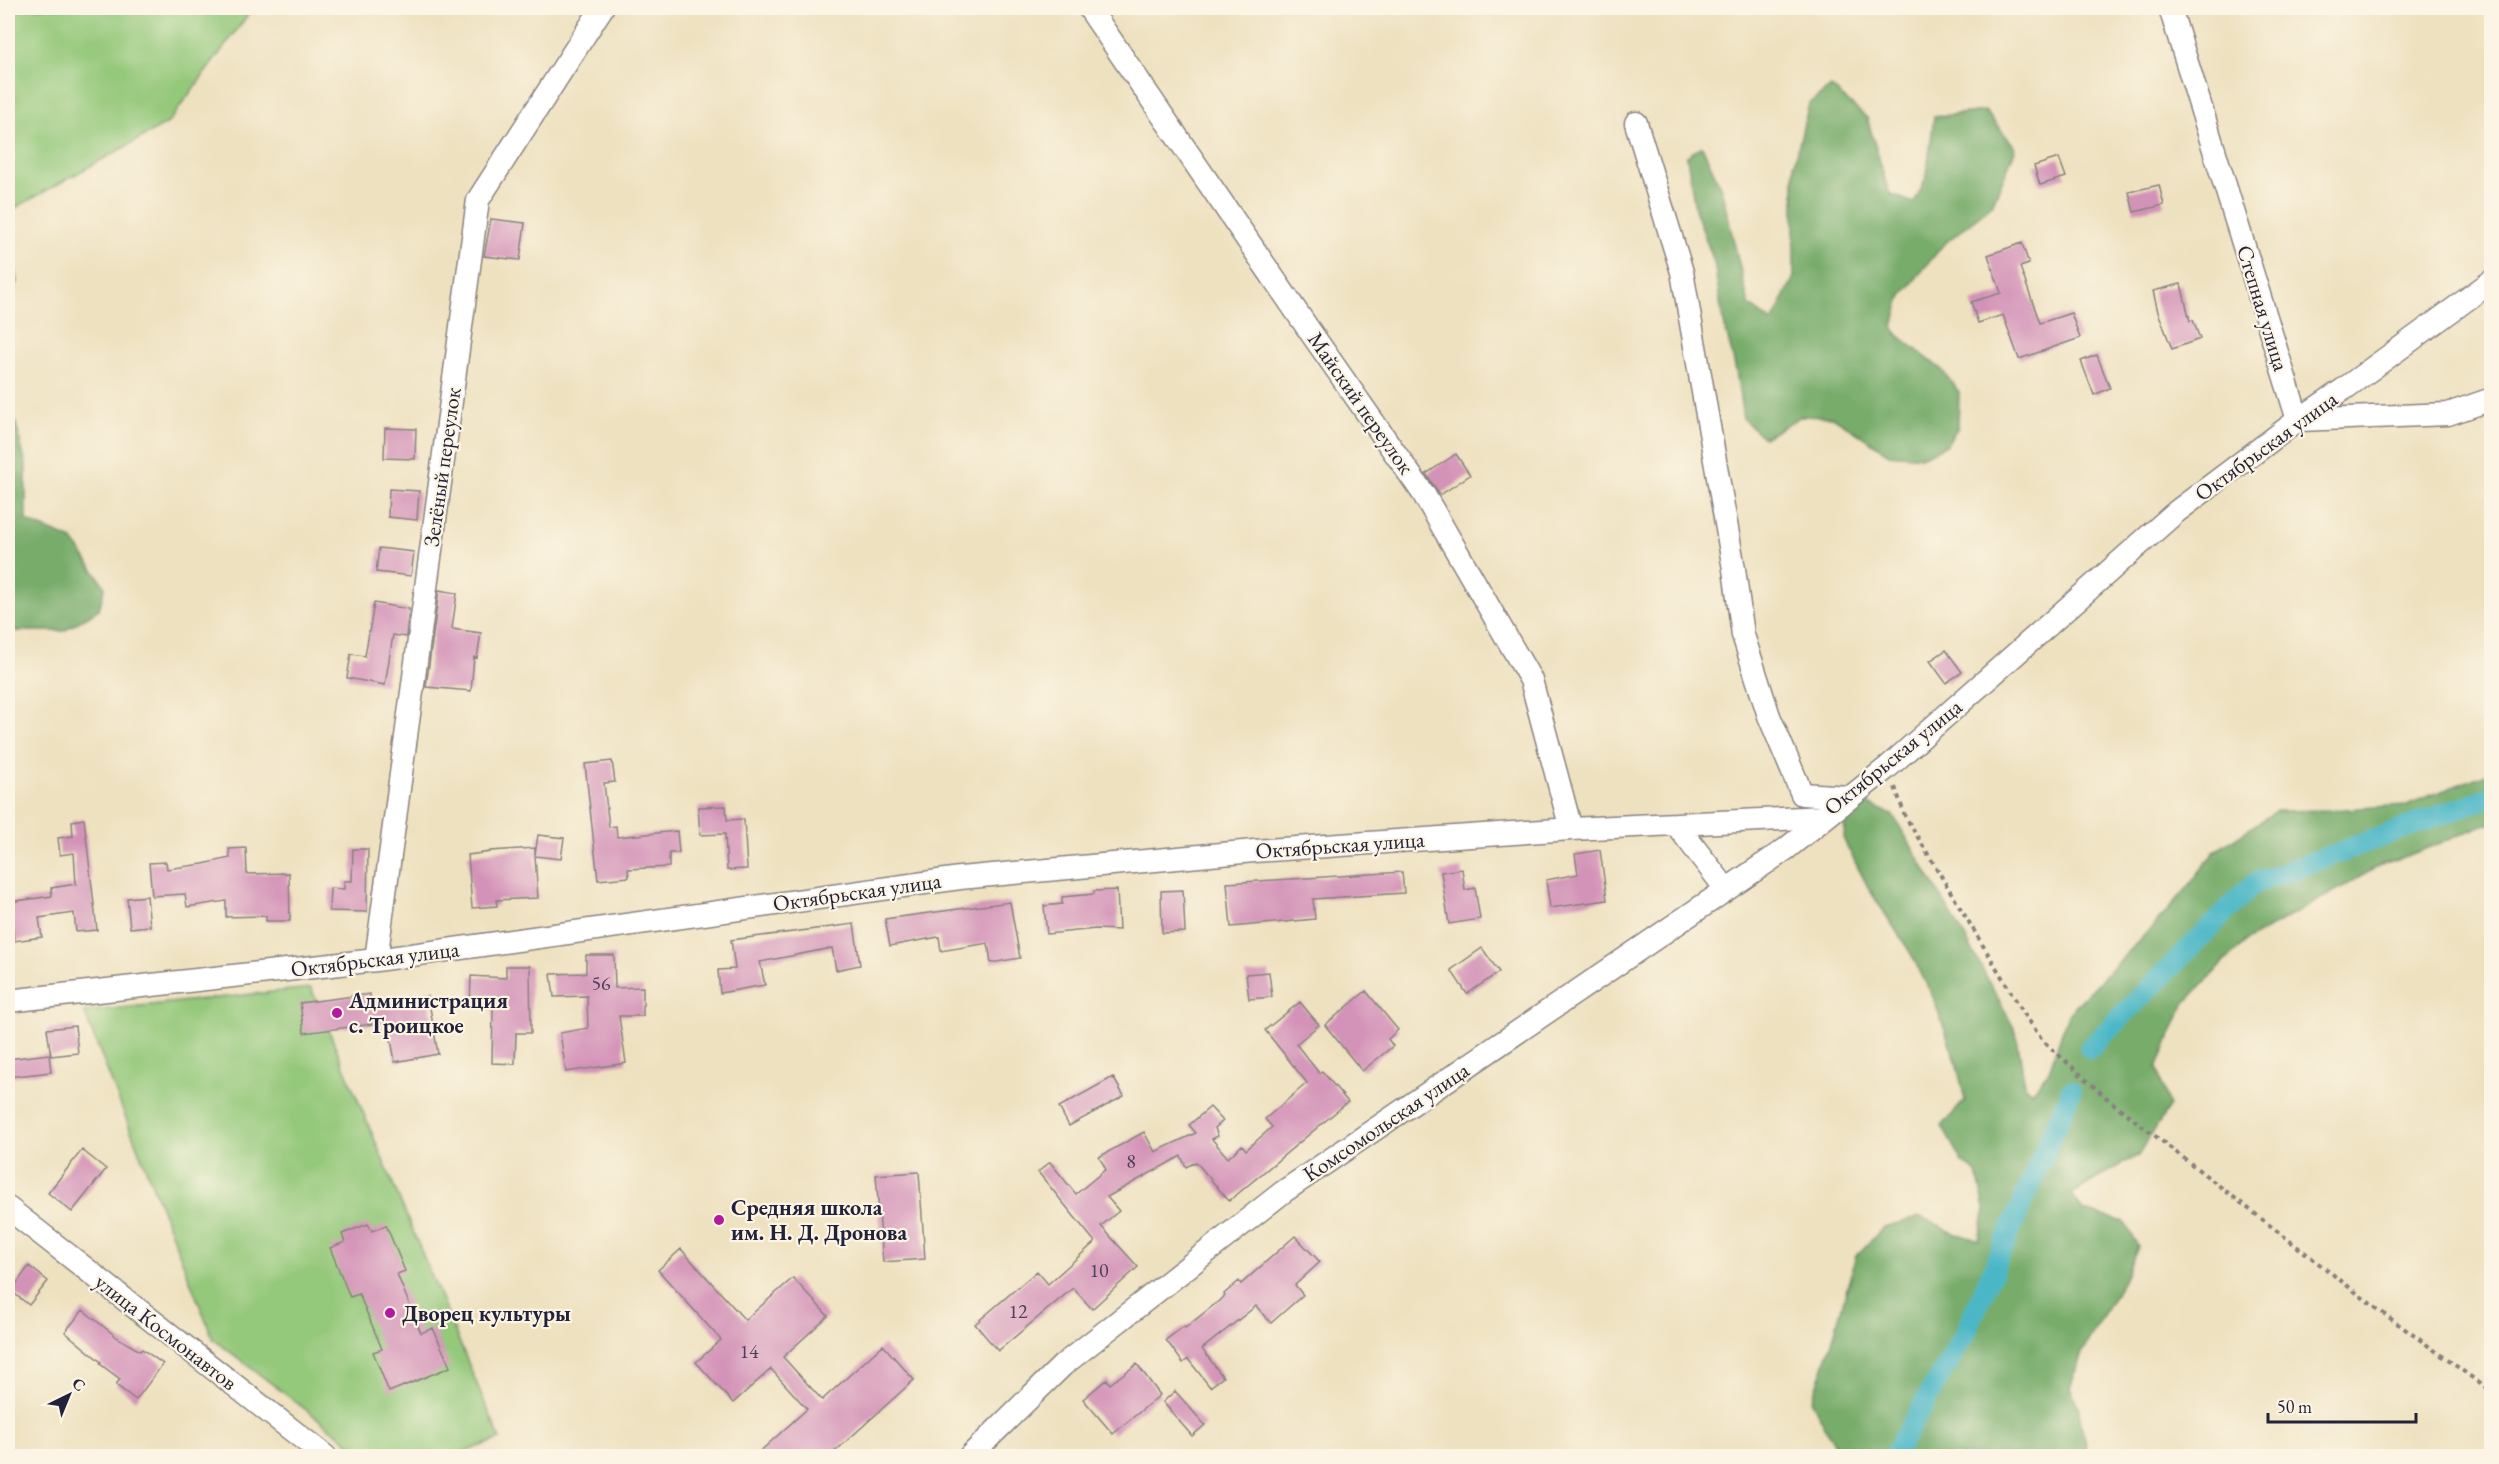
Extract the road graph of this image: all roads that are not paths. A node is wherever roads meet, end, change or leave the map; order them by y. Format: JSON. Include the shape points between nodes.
{"nodes":[{"id":1,"x":602,"y":8,"type":"edge"},
{"id":2,"x":1089,"y":8,"type":"edge"},
{"id":3,"x":2170,"y":8,"type":"edge"},
{"id":4,"x":1636,"y":123,"type":"dead end"},
{"id":5,"x":2492,"y":281,"type":"edge"},
{"id":6,"x":2492,"y":399,"type":"edge"},
{"id":7,"x":2298,"y":420,"type":"junction"},
{"id":8,"x":1802,"y":794,"type":"junction"},
{"id":9,"x":1849,"y":797,"type":"junction"},
{"id":10,"x":1824,"y":817,"type":"junction"},
{"id":11,"x":1788,"y":819,"type":"junction"},
{"id":12,"x":1676,"y":824,"type":"junction"},
{"id":13,"x":1571,"y":829,"type":"junction"},
{"id":14,"x":1726,"y":889,"type":"junction"},
{"id":15,"x":376,"y":960,"type":"junction"},
{"id":16,"x":8,"y":1001,"type":"edge"},
{"id":17,"x":8,"y":1208,"type":"edge"},
{"id":18,"x":325,"y":1456,"type":"edge"},
{"id":19,"x":970,"y":1456,"type":"edge"}],
"edges":[{"from":1,"to":15,"type":"street","name":"Зелёный переулок","via":[[478,200]]},
{"from":2,"to":13,"type":"street","name":"Майский переулок","via":[[1423,492],[1531,680]]},
{"from":3,"to":7,"type":"street","name":"Степная улица"},
{"from":4,"to":8,"type":"street","via":[[1683,272],[1743,635],[1769,716]]},
{"from":5,"to":7,"type":"street","name":"Октябрьская улица"},
{"from":6,"to":7,"type":"street","via":[[2448,414]]},
{"from":7,"to":9,"type":"street","name":"Октябрьская улица","via":[[2176,512],[1888,767]]},
{"from":8,"to":9,"type":"street"},
{"from":8,"to":11,"type":"street"},
{"from":9,"to":10,"type":"street","name":"Октябрьская улица"},
{"from":10,"to":11,"type":"street","name":"Октябрьская улица"},
{"from":10,"to":14,"type":"street","name":"Комсомольская улица","via":[[1786,849]]},
{"from":11,"to":12,"type":"street","name":"Октябрьская улица"},
{"from":12,"to":13,"type":"street","name":"Октябрьская улица"},
{"from":12,"to":14,"type":"street"},
{"from":13,"to":15,"type":"street","name":"Октябрьская улица","via":[[1254,851],[960,878]]},
{"from":14,"to":19,"type":"street","name":"Комсомольская улица","via":[[1283,1192],[1063,1365]]},
{"from":15,"to":16,"type":"street","name":"Октябрьская улица"},
{"from":17,"to":18,"type":"street","name":"улица Космонавтов"}]}
